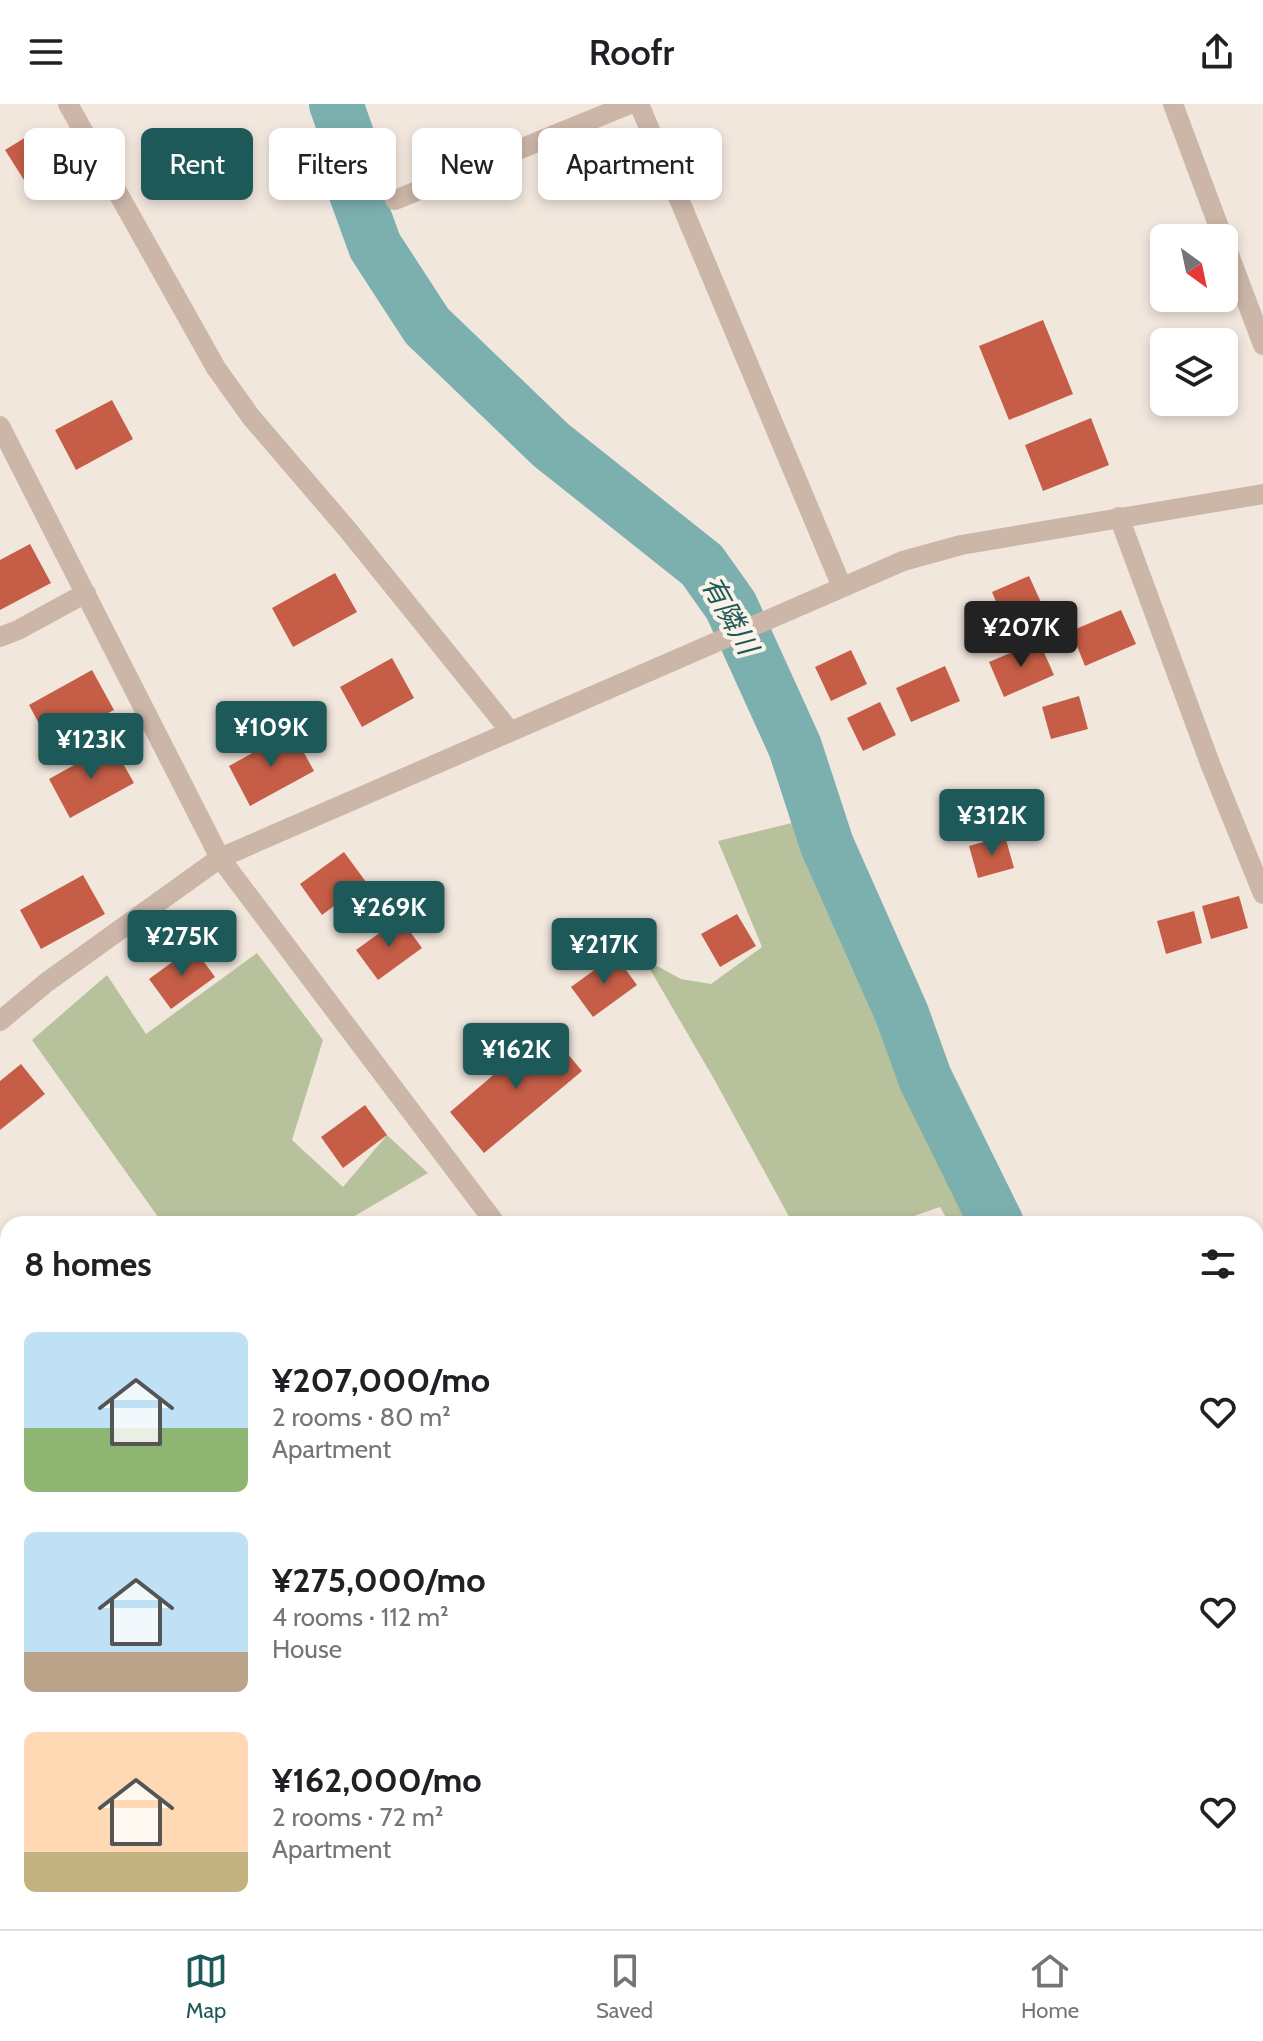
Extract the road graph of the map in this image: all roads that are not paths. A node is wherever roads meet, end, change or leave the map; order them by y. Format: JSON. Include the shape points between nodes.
{"nodes":[{"id":1,"x":68,"y":104,"type":"edge"},
{"id":2,"x":630,"y":104,"type":"edge"},
{"id":3,"x":639,"y":104,"type":"edge"},
{"id":4,"x":1173,"y":104,"type":"edge"},
{"id":5,"x":396,"y":200,"type":"edge"},
{"id":6,"x":1218,"y":224,"type":"edge"},
{"id":7,"x":1238,"y":277,"type":"edge"},
{"id":8,"x":1263,"y":345,"type":"edge"},
{"id":9,"x":0,"y":426,"type":"edge"},
{"id":10,"x":1263,"y":494,"type":"edge"},
{"id":11,"x":1119,"y":517,"type":"junction"},
{"id":12,"x":842,"y":587,"type":"junction"},
{"id":13,"x":86,"y":593,"type":"junction"},
{"id":14,"x":0,"y":637,"type":"edge"},
{"id":15,"x":510,"y":731,"type":"junction"},
{"id":16,"x":220,"y":858,"type":"junction"},
{"id":17,"x":1263,"y":894,"type":"edge"},
{"id":18,"x":0,"y":1021,"type":"edge"},
{"id":19,"x":490,"y":1216,"type":"edge"}],
"edges":[{"from":1,"to":15,"type":"street","via":[[216,368]]},
{"from":2,"to":5,"type":"street"},
{"from":3,"to":12,"type":"street"},
{"from":4,"to":6,"type":"street"},
{"from":7,"to":8,"type":"street"},
{"from":9,"to":13,"type":"street"},
{"from":10,"to":11,"type":"street"},
{"from":11,"to":12,"type":"street","via":[[961,545],[903,561]]},
{"from":11,"to":17,"type":"street"},
{"from":12,"to":15,"type":"street"},
{"from":13,"to":14,"type":"street"},
{"from":13,"to":16,"type":"street"},
{"from":15,"to":16,"type":"street"},
{"from":16,"to":18,"type":"street"},
{"from":16,"to":19,"type":"street"}]}
